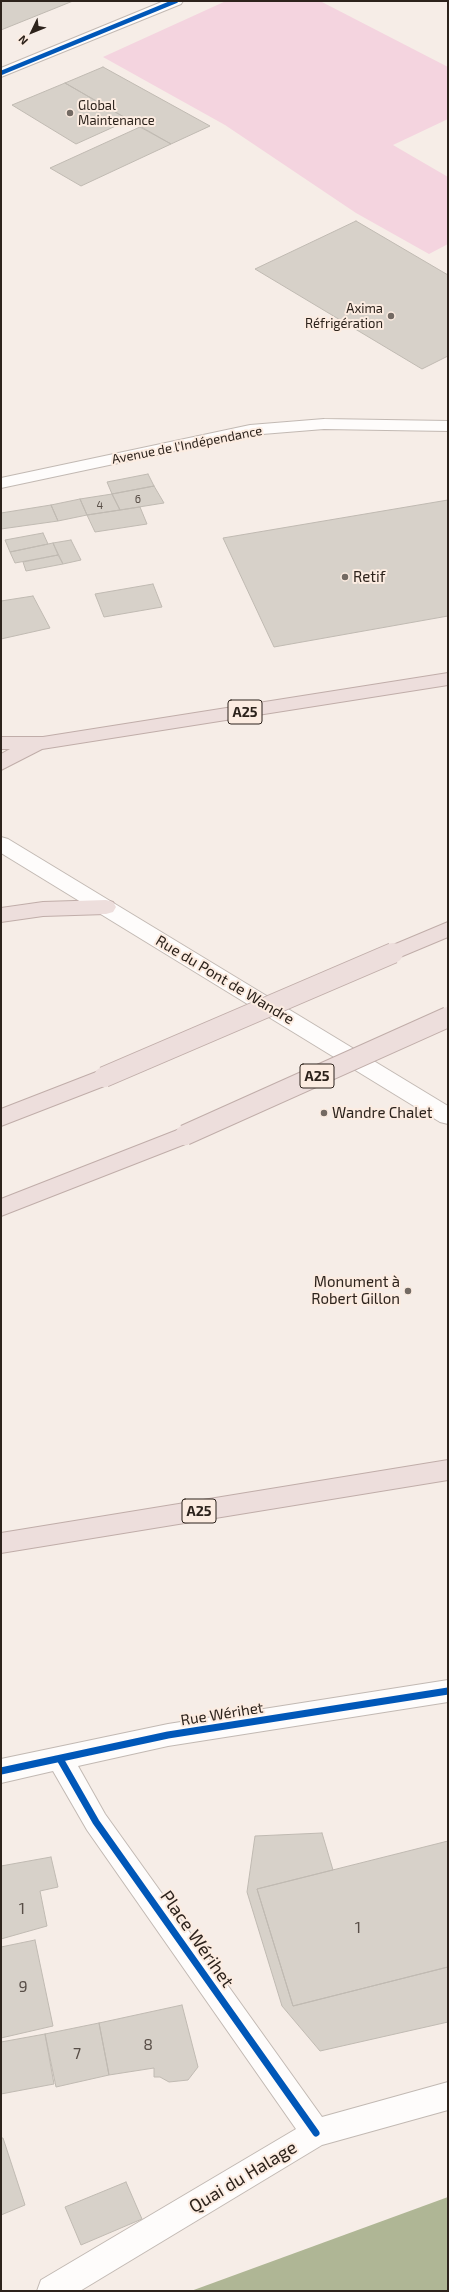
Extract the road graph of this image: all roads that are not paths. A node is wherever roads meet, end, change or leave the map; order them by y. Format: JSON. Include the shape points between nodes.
{"nodes":[{"id":1,"x":176,"y":1,"type":"edge"},
{"id":2,"x":1,"y":73,"type":"edge"},
{"id":3,"x":448,"y":426,"type":"edge"},
{"id":4,"x":1,"y":483,"type":"edge"},
{"id":5,"x":448,"y":679,"type":"edge"},
{"id":6,"x":1,"y":743,"type":"edge"},
{"id":7,"x":43,"y":743,"type":"junction"},
{"id":8,"x":1,"y":764,"type":"edge"},
{"id":9,"x":1,"y":844,"type":"edge"},
{"id":10,"x":106,"y":907,"type":"junction"},
{"id":11,"x":1,"y":915,"type":"edge"},
{"id":12,"x":448,"y":928,"type":"edge"},
{"id":13,"x":448,"y":1017,"type":"edge"},
{"id":14,"x":448,"y":1116,"type":"edge"},
{"id":15,"x":1,"y":1118,"type":"edge"},
{"id":16,"x":1,"y":1208,"type":"edge"},
{"id":17,"x":448,"y":1470,"type":"edge"},
{"id":18,"x":1,"y":1543,"type":"edge"},
{"id":19,"x":448,"y":1691,"type":"edge"},
{"id":20,"x":60,"y":1759,"type":"junction"},
{"id":21,"x":1,"y":1771,"type":"edge"},
{"id":22,"x":448,"y":2096,"type":"edge"},
{"id":23,"x":316,"y":2133,"type":"junction"},
{"id":24,"x":52,"y":2291,"type":"edge"}],
"edges":[{"from":1,"to":2,"type":"street"},
{"from":3,"to":4,"type":"street","name":"Avenue de l'Indépendance","via":[[324,424],[250,430]]},
{"from":5,"to":7,"type":"highway","number":"A25"},
{"from":6,"to":7,"type":"highway","number":"A25"},
{"from":7,"to":8,"type":"highway","number":"A25","via":[[10,756]]},
{"from":9,"to":10,"type":"street","name":"Rue du Pont de Wandre"},
{"from":10,"to":11,"type":"highway","via":[[43,909]]},
{"from":10,"to":14,"type":"street","name":"Rue du Pont de Wandre"},
{"from":12,"to":15,"type":"highway","bridge":true,"via":[[104,1077]]},
{"from":13,"to":16,"type":"highway","number":"A25","bridge":true,"via":[[185,1135]]},
{"from":17,"to":18,"type":"highway","number":"A25"},
{"from":19,"to":20,"type":"street","name":"Rue Wérihet","via":[[168,1735]]},
{"from":20,"to":21,"type":"street","name":"Rue Wérihet"},
{"from":20,"to":23,"type":"street","name":"Place Wérihet","via":[[96,1822]]},
{"from":22,"to":23,"type":"street","name":"Quai du Halage"},
{"from":23,"to":24,"type":"street","name":"Quai du Halage"}]}
